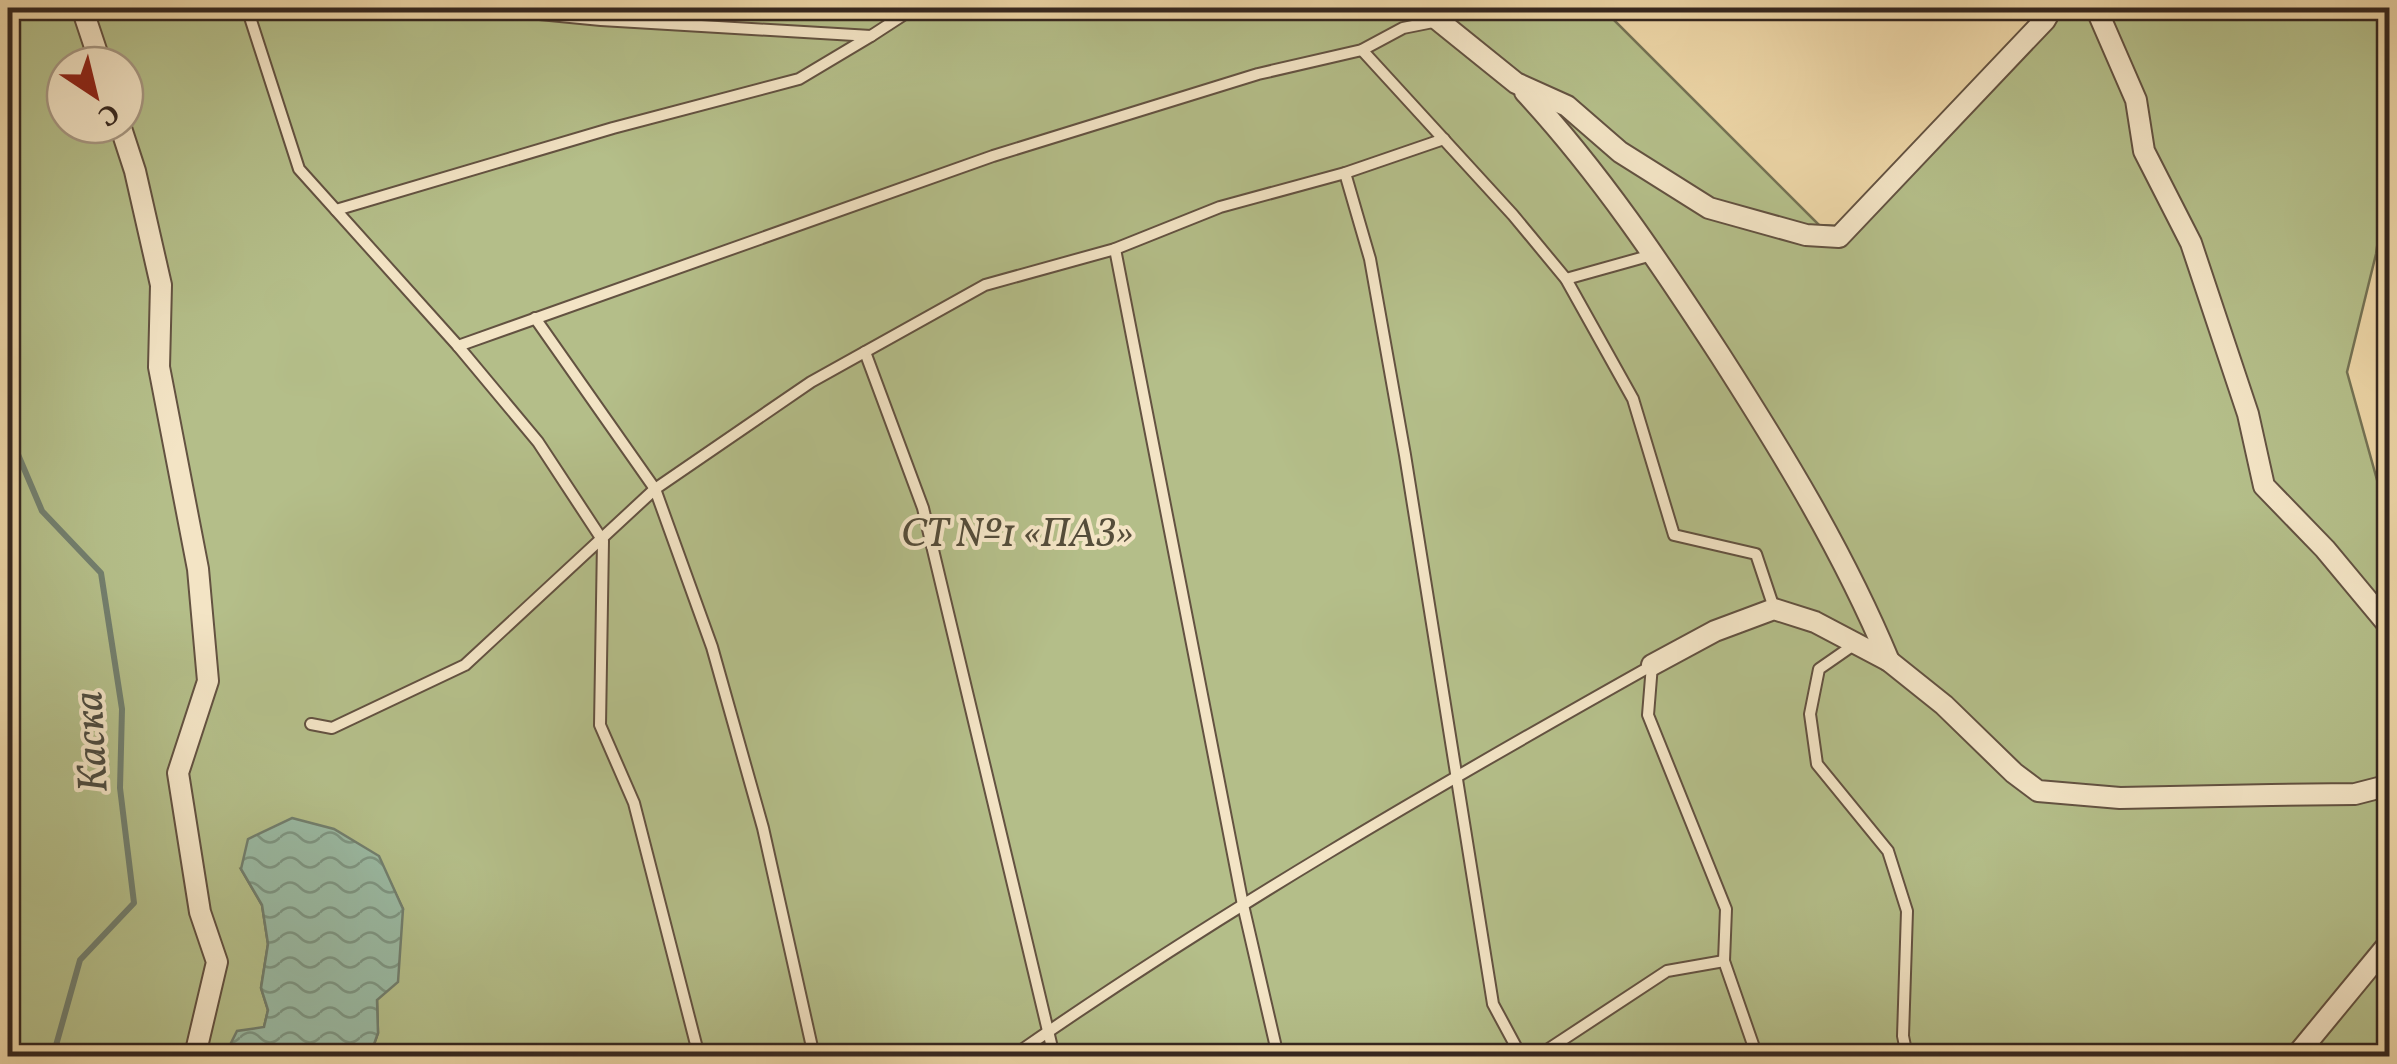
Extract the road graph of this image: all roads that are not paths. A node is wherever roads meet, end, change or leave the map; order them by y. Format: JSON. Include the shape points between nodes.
{"nodes":[{"id":1,"x":82,"y":8,"type":"edge"},
{"id":2,"x":247,"y":8,"type":"edge"},
{"id":3,"x":478,"y":8,"type":"edge"},
{"id":4,"x":914,"y":8,"type":"edge"},
{"id":5,"x":2052,"y":8,"type":"edge"},
{"id":6,"x":2096,"y":8,"type":"edge"},
{"id":7,"x":1431,"y":14,"type":"edge"},
{"id":8,"x":871,"y":36,"type":"junction"},
{"id":9,"x":94,"y":45,"type":"edge"},
{"id":10,"x":1362,"y":50,"type":"junction"},
{"id":11,"x":1516,"y":83,"type":"junction"},
{"id":12,"x":1444,"y":138,"type":"junction"},
{"id":13,"x":126,"y":145,"type":"edge"},
{"id":14,"x":1345,"y":173,"type":"junction"},
{"id":15,"x":336,"y":210,"type":"junction"},
{"id":16,"x":1116,"y":250,"type":"junction"},
{"id":17,"x":1653,"y":254,"type":"junction"},
{"id":18,"x":1566,"y":279,"type":"junction"},
{"id":19,"x":535,"y":318,"type":"junction"},
{"id":20,"x":458,"y":346,"type":"junction"},
{"id":21,"x":865,"y":352,"type":"junction"},
{"id":22,"x":655,"y":489,"type":"junction"},
{"id":23,"x":603,"y":541,"type":"junction"},
{"id":24,"x":1774,"y":610,"type":"junction"},
{"id":25,"x":2390,"y":627,"type":"edge"},
{"id":26,"x":1856,"y":643,"type":"junction"},
{"id":27,"x":1889,"y":661,"type":"junction"},
{"id":28,"x":1652,"y":665,"type":"junction"},
{"id":29,"x":312,"y":724,"type":"dead end"},
{"id":30,"x":1457,"y":776,"type":"junction"},
{"id":31,"x":2390,"y":784,"type":"edge"},
{"id":32,"x":1243,"y":905,"type":"junction"},
{"id":33,"x":2390,"y":942,"type":"edge"},
{"id":34,"x":1724,"y":961,"type":"junction"},
{"id":35,"x":1050,"y":1031,"type":"junction"},
{"id":36,"x":198,"y":1056,"type":"edge"},
{"id":37,"x":699,"y":1056,"type":"edge"},
{"id":38,"x":814,"y":1056,"type":"edge"},
{"id":39,"x":1013,"y":1056,"type":"edge"},
{"id":40,"x":1054,"y":1056,"type":"edge"},
{"id":41,"x":1278,"y":1056,"type":"edge"},
{"id":42,"x":1521,"y":1056,"type":"edge"},
{"id":43,"x":1538,"y":1056,"type":"edge"},
{"id":44,"x":1757,"y":1056,"type":"edge"},
{"id":45,"x":1907,"y":1056,"type":"edge"},
{"id":46,"x":2296,"y":1056,"type":"edge"}],
"edges":[{"from":1,"to":9,"type":"street"},
{"from":2,"to":15,"type":"lane","via":[[299,169]]},
{"from":3,"to":8,"type":"lane"},
{"from":4,"to":8,"type":"lane"},
{"from":5,"to":11,"type":"street","via":[[1839,237],[1806,235],[1709,208],[1620,152],[1566,106]]},
{"from":6,"to":25,"type":"street","via":[[2136,100],[2144,151],[2192,244],[2248,414],[2264,486]]},
{"from":7,"to":10,"type":"lane"},
{"from":7,"to":11,"type":"street"},
{"from":8,"to":15,"type":"lane","via":[[799,79]]},
{"from":10,"to":12,"type":"lane"},
{"from":10,"to":19,"type":"lane","via":[[1258,74],[993,156]]},
{"from":11,"to":17,"type":"street"},
{"from":12,"to":14,"type":"lane"},
{"from":12,"to":18,"type":"lane"},
{"from":13,"to":36,"type":"street","via":[[161,285],[159,367],[198,570],[208,681],[178,773],[200,912],[217,962]]},
{"from":14,"to":16,"type":"lane","via":[[1220,207]]},
{"from":14,"to":30,"type":"lane","via":[[1370,260]]},
{"from":15,"to":20,"type":"lane"},
{"from":16,"to":21,"type":"lane","via":[[984,285]]},
{"from":16,"to":32,"type":"lane"},
{"from":17,"to":18,"type":"lane"},
{"from":17,"to":27,"type":"street","via":[[1800,480]]},
{"from":18,"to":24,"type":"lane","via":[[1633,400],[1674,535],[1756,554]]},
{"from":19,"to":20,"type":"lane"},
{"from":19,"to":22,"type":"lane"},
{"from":20,"to":23,"type":"lane","via":[[538,442]]},
{"from":21,"to":22,"type":"lane"},
{"from":21,"to":35,"type":"lane","via":[[924,508]]},
{"from":22,"to":23,"type":"lane"},
{"from":22,"to":38,"type":"lane","via":[[712,646],[763,828]]},
{"from":23,"to":29,"type":"lane","via":[[465,665],[332,728]]},
{"from":23,"to":37,"type":"lane","via":[[600,725],[634,803]]},
{"from":24,"to":26,"type":"street"},
{"from":24,"to":28,"type":"street","via":[[1716,630]]},
{"from":26,"to":27,"type":"street"},
{"from":26,"to":45,"type":"lane","via":[[1819,669],[1810,714],[1817,764],[1888,851],[1908,911]]},
{"from":27,"to":31,"type":"street","via":[[2038,791],[2120,798],[2355,794]]},
{"from":28,"to":30,"type":"lane"},
{"from":28,"to":34,"type":"lane","via":[[1648,715],[1726,909]]},
{"from":30,"to":32,"type":"lane"},
{"from":30,"to":42,"type":"lane","via":[[1492,1004]]},
{"from":32,"to":35,"type":"lane"},
{"from":32,"to":41,"type":"lane"},
{"from":33,"to":46,"type":"street"},
{"from":34,"to":43,"type":"lane","via":[[1667,970]]},
{"from":34,"to":44,"type":"lane"},
{"from":35,"to":39,"type":"lane"},
{"from":35,"to":40,"type":"lane"}]}
